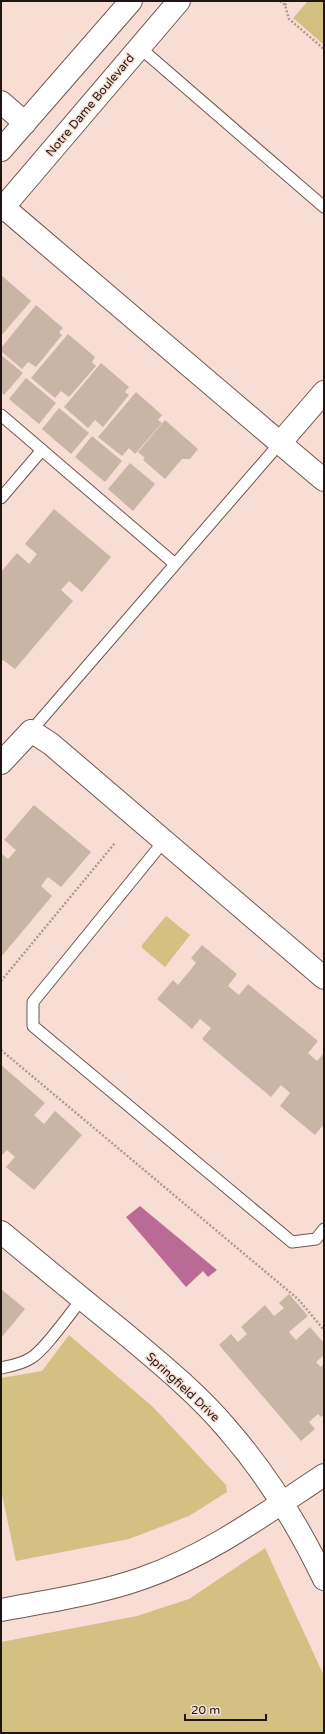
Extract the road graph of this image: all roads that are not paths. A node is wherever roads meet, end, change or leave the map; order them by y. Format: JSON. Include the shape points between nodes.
{"nodes":[{"id":1,"x":131,"y":1,"type":"edge"},
{"id":2,"x":179,"y":1,"type":"edge"},
{"id":3,"x":139,"y":47,"type":"junction"},
{"id":4,"x":1,"y":102,"type":"edge"},
{"id":5,"x":25,"y":123,"type":"junction"},
{"id":6,"x":1,"y":150,"type":"edge"},
{"id":7,"x":2,"y":207,"type":"edge"},
{"id":8,"x":324,"y":208,"type":"edge"},
{"id":9,"x":324,"y":392,"type":"edge"},
{"id":10,"x":1,"y":415,"type":"edge"},
{"id":11,"x":280,"y":443,"type":"junction"},
{"id":12,"x":42,"y":450,"type":"junction"},
{"id":13,"x":324,"y":480,"type":"edge"},
{"id":14,"x":1,"y":498,"type":"edge"},
{"id":15,"x":175,"y":564,"type":"junction"},
{"id":16,"x":31,"y":731,"type":"junction"},
{"id":17,"x":1,"y":763,"type":"edge"},
{"id":18,"x":164,"y":841,"type":"junction"},
{"id":19,"x":324,"y":978,"type":"edge"},
{"id":20,"x":324,"y":1229,"type":"edge"},
{"id":21,"x":1,"y":1232,"type":"edge"},
{"id":22,"x":82,"y":1299,"type":"junction"},
{"id":23,"x":1,"y":1368,"type":"edge"},
{"id":24,"x":324,"y":1475,"type":"edge"},
{"id":25,"x":283,"y":1502,"type":"junction"},
{"id":26,"x":324,"y":1579,"type":"edge"},
{"id":27,"x":1,"y":1610,"type":"edge"}],
"edges":[{"from":1,"to":5,"type":"street"},
{"from":2,"to":3,"type":"street","name":"Notre Dame Boulevard"},
{"from":3,"to":7,"type":"street","name":"Notre Dame Boulevard"},
{"from":3,"to":8,"type":"lane"},
{"from":4,"to":5,"type":"street"},
{"from":5,"to":6,"type":"street"},
{"from":7,"to":11,"type":"street"},
{"from":9,"to":11,"type":"street"},
{"from":10,"to":12,"type":"lane"},
{"from":11,"to":13,"type":"street"},
{"from":11,"to":15,"type":"lane"},
{"from":12,"to":14,"type":"lane"},
{"from":12,"to":15,"type":"lane"},
{"from":15,"to":16,"type":"lane"},
{"from":16,"to":17,"type":"street"},
{"from":16,"to":18,"type":"street","via":[[51,744]]},
{"from":18,"to":19,"type":"street"},
{"from":18,"to":20,"type":"lane","via":[[33,1002],[33,1026],[292,1242],[316,1239]]},
{"from":21,"to":22,"type":"street","name":"Springfield Drive"},
{"from":22,"to":23,"type":"lane","via":[[32,1358]]},
{"from":22,"to":25,"type":"street","name":"Springfield Drive","via":[[199,1398],[229,1430]]},
{"from":24,"to":25,"type":"street"},
{"from":25,"to":26,"type":"street","name":"Springfield Drive"},
{"from":25,"to":27,"type":"street","via":[[198,1555],[142,1579]]}]}
